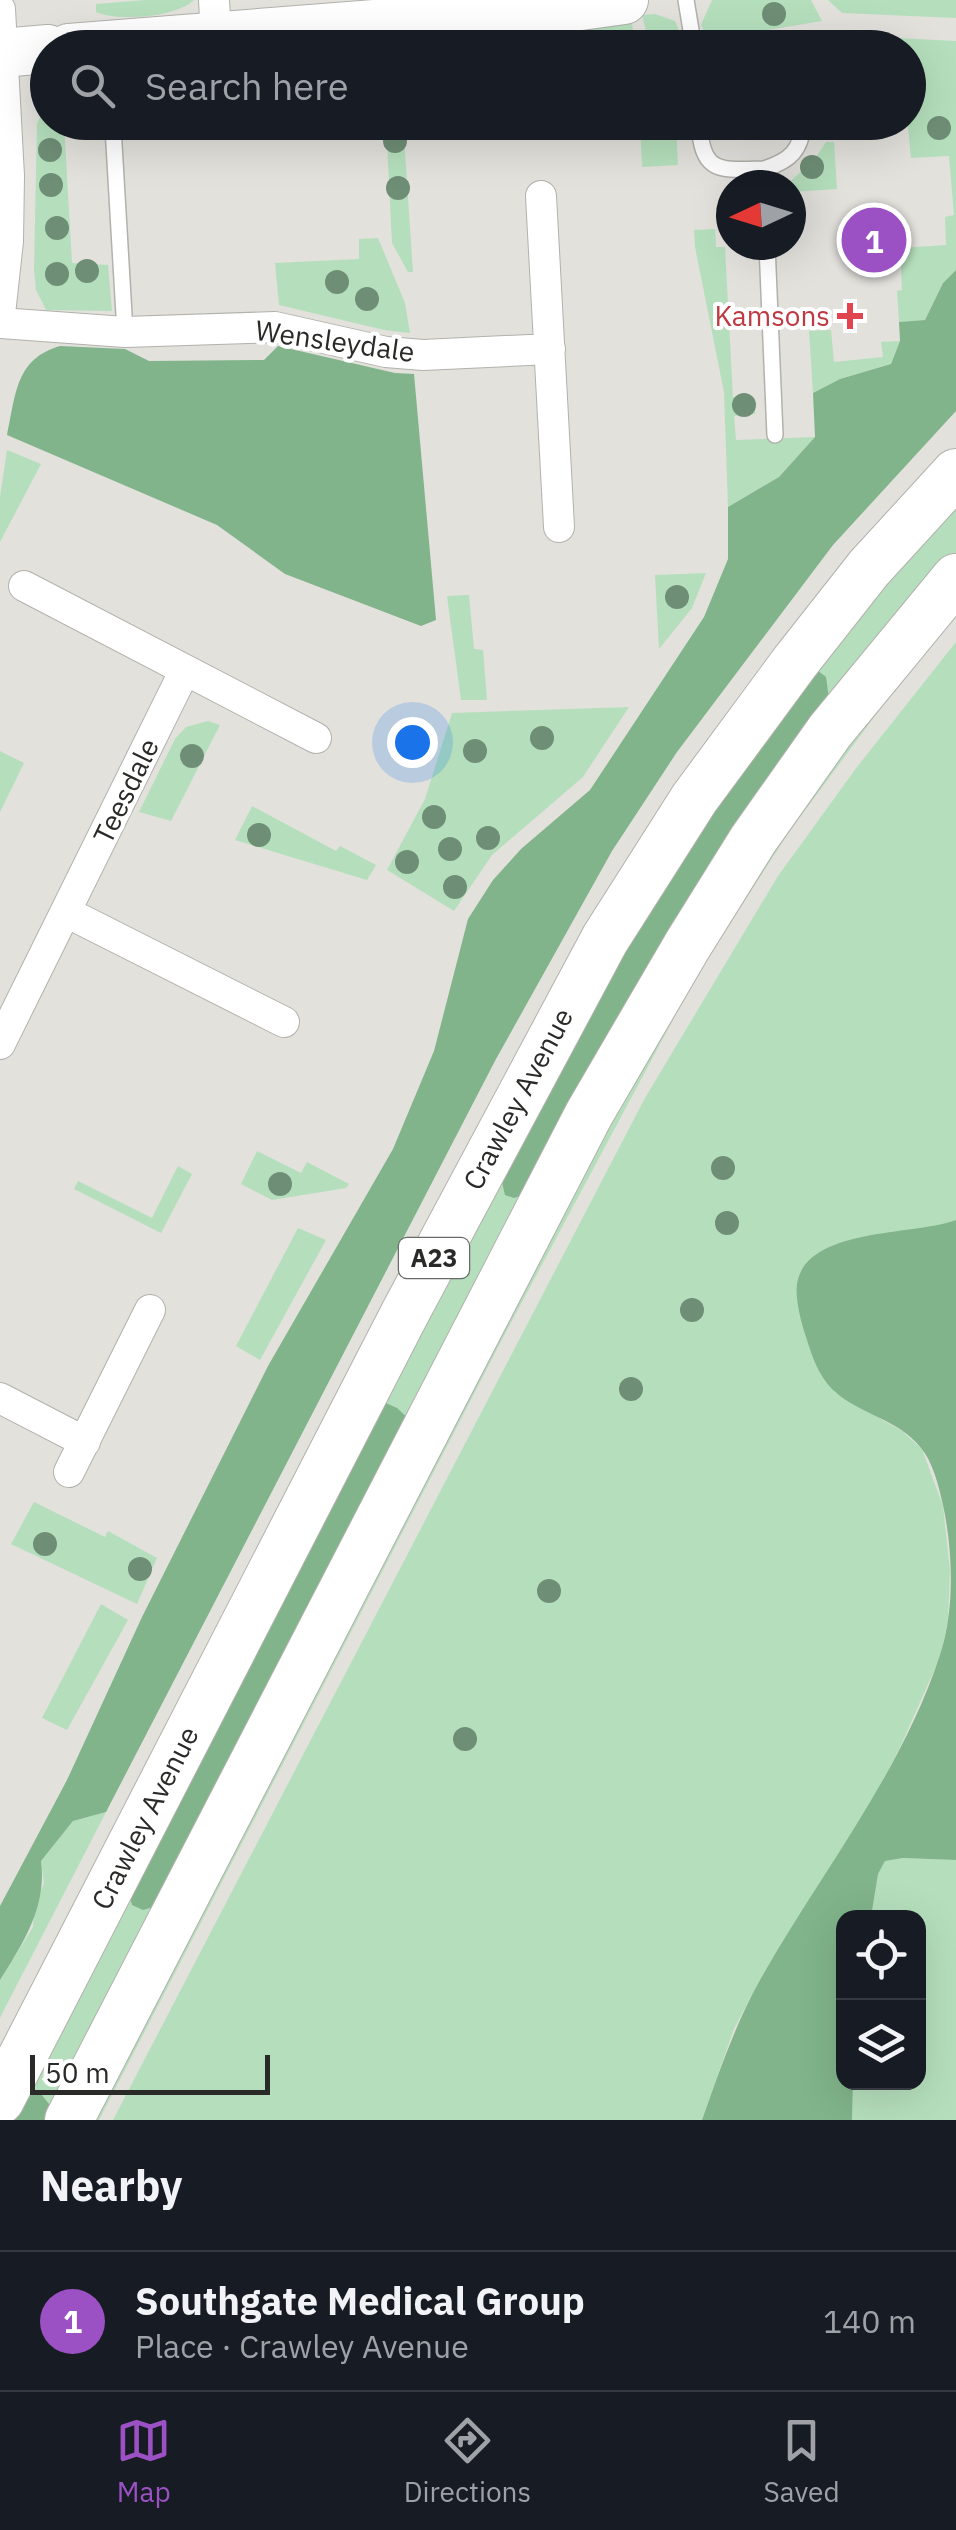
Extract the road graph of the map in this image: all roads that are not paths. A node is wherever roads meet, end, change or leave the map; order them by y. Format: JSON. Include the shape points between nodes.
{"nodes":[{"id":1,"x":624,"y":0,"type":"edge"},
{"id":2,"x":686,"y":0,"type":"edge"},
{"id":3,"x":552,"y":5,"type":"edge"},
{"id":4,"x":215,"y":18,"type":"edge"},
{"id":5,"x":157,"y":30,"type":"edge"},
{"id":6,"x":691,"y":30,"type":"edge"},
{"id":7,"x":13,"y":41,"type":"edge"},
{"id":8,"x":113,"y":140,"type":"edge"},
{"id":9,"x":700,"y":140,"type":"edge"},
{"id":10,"x":801,"y":140,"type":"edge"},
{"id":11,"x":728,"y":170,"type":"edge"},
{"id":12,"x":774,"y":170,"type":"edge"},
{"id":13,"x":541,"y":196,"type":"dead end"},
{"id":14,"x":768,"y":260,"type":"edge"},
{"id":15,"x":0,"y":314,"type":"edge"},
{"id":16,"x":0,"y":323,"type":"edge"},
{"id":17,"x":125,"y":332,"type":"junction"},
{"id":18,"x":550,"y":350,"type":"junction"},
{"id":19,"x":776,"y":435,"type":"dead end"},
{"id":20,"x":956,"y":473,"type":"edge"},
{"id":21,"x":558,"y":527,"type":"dead end"},
{"id":22,"x":956,"y":578,"type":"edge"},
{"id":23,"x":24,"y":586,"type":"dead end"},
{"id":24,"x":186,"y":670,"type":"junction"},
{"id":25,"x":316,"y":738,"type":"dead end"},
{"id":26,"x":68,"y":913,"type":"junction"},
{"id":27,"x":284,"y":1022,"type":"dead end"},
{"id":28,"x":0,"y":1044,"type":"edge"},
{"id":29,"x":150,"y":1310,"type":"dead end"},
{"id":30,"x":0,"y":1398,"type":"edge"},
{"id":31,"x":85,"y":1442,"type":"junction"},
{"id":32,"x":68,"y":1472,"type":"dead end"},
{"id":33,"x":0,"y":2100,"type":"edge"},
{"id":34,"x":69,"y":2120,"type":"edge"}],
"edges":[{"from":1,"to":3,"type":"main road"},
{"from":2,"to":6,"type":"lane"},
{"from":3,"to":4,"type":"main road","via":[[382,29]]},
{"from":4,"to":5,"type":"main road"},
{"from":7,"to":15,"type":"street"},
{"from":8,"to":17,"type":"lane"},
{"from":9,"to":11,"type":"lane","via":[[711,164]]},
{"from":10,"to":12,"type":"lane"},
{"from":13,"to":18,"type":"street"},
{"from":14,"to":19,"type":"lane"},
{"from":16,"to":17,"type":"street","name":"Wensleydale"},
{"from":17,"to":18,"type":"street","name":"Wensleydale","via":[[275,328],[386,352]]},
{"from":18,"to":21,"type":"street"},
{"from":20,"to":33,"type":"main road","name":"Crawley Avenue","number":"A23","via":[[794,662],[694,798],[605,938]]},
{"from":22,"to":34,"type":"main road","number":"A23","via":[[830,730],[686,946],[405,1466]]},
{"from":23,"to":24,"type":"street"},
{"from":24,"to":25,"type":"street"},
{"from":24,"to":26,"type":"street","name":"Teesdale"},
{"from":26,"to":27,"type":"street"},
{"from":26,"to":28,"type":"street","name":"Teesdale"},
{"from":29,"to":31,"type":"street"},
{"from":30,"to":31,"type":"street"},
{"from":31,"to":32,"type":"street"}]}
